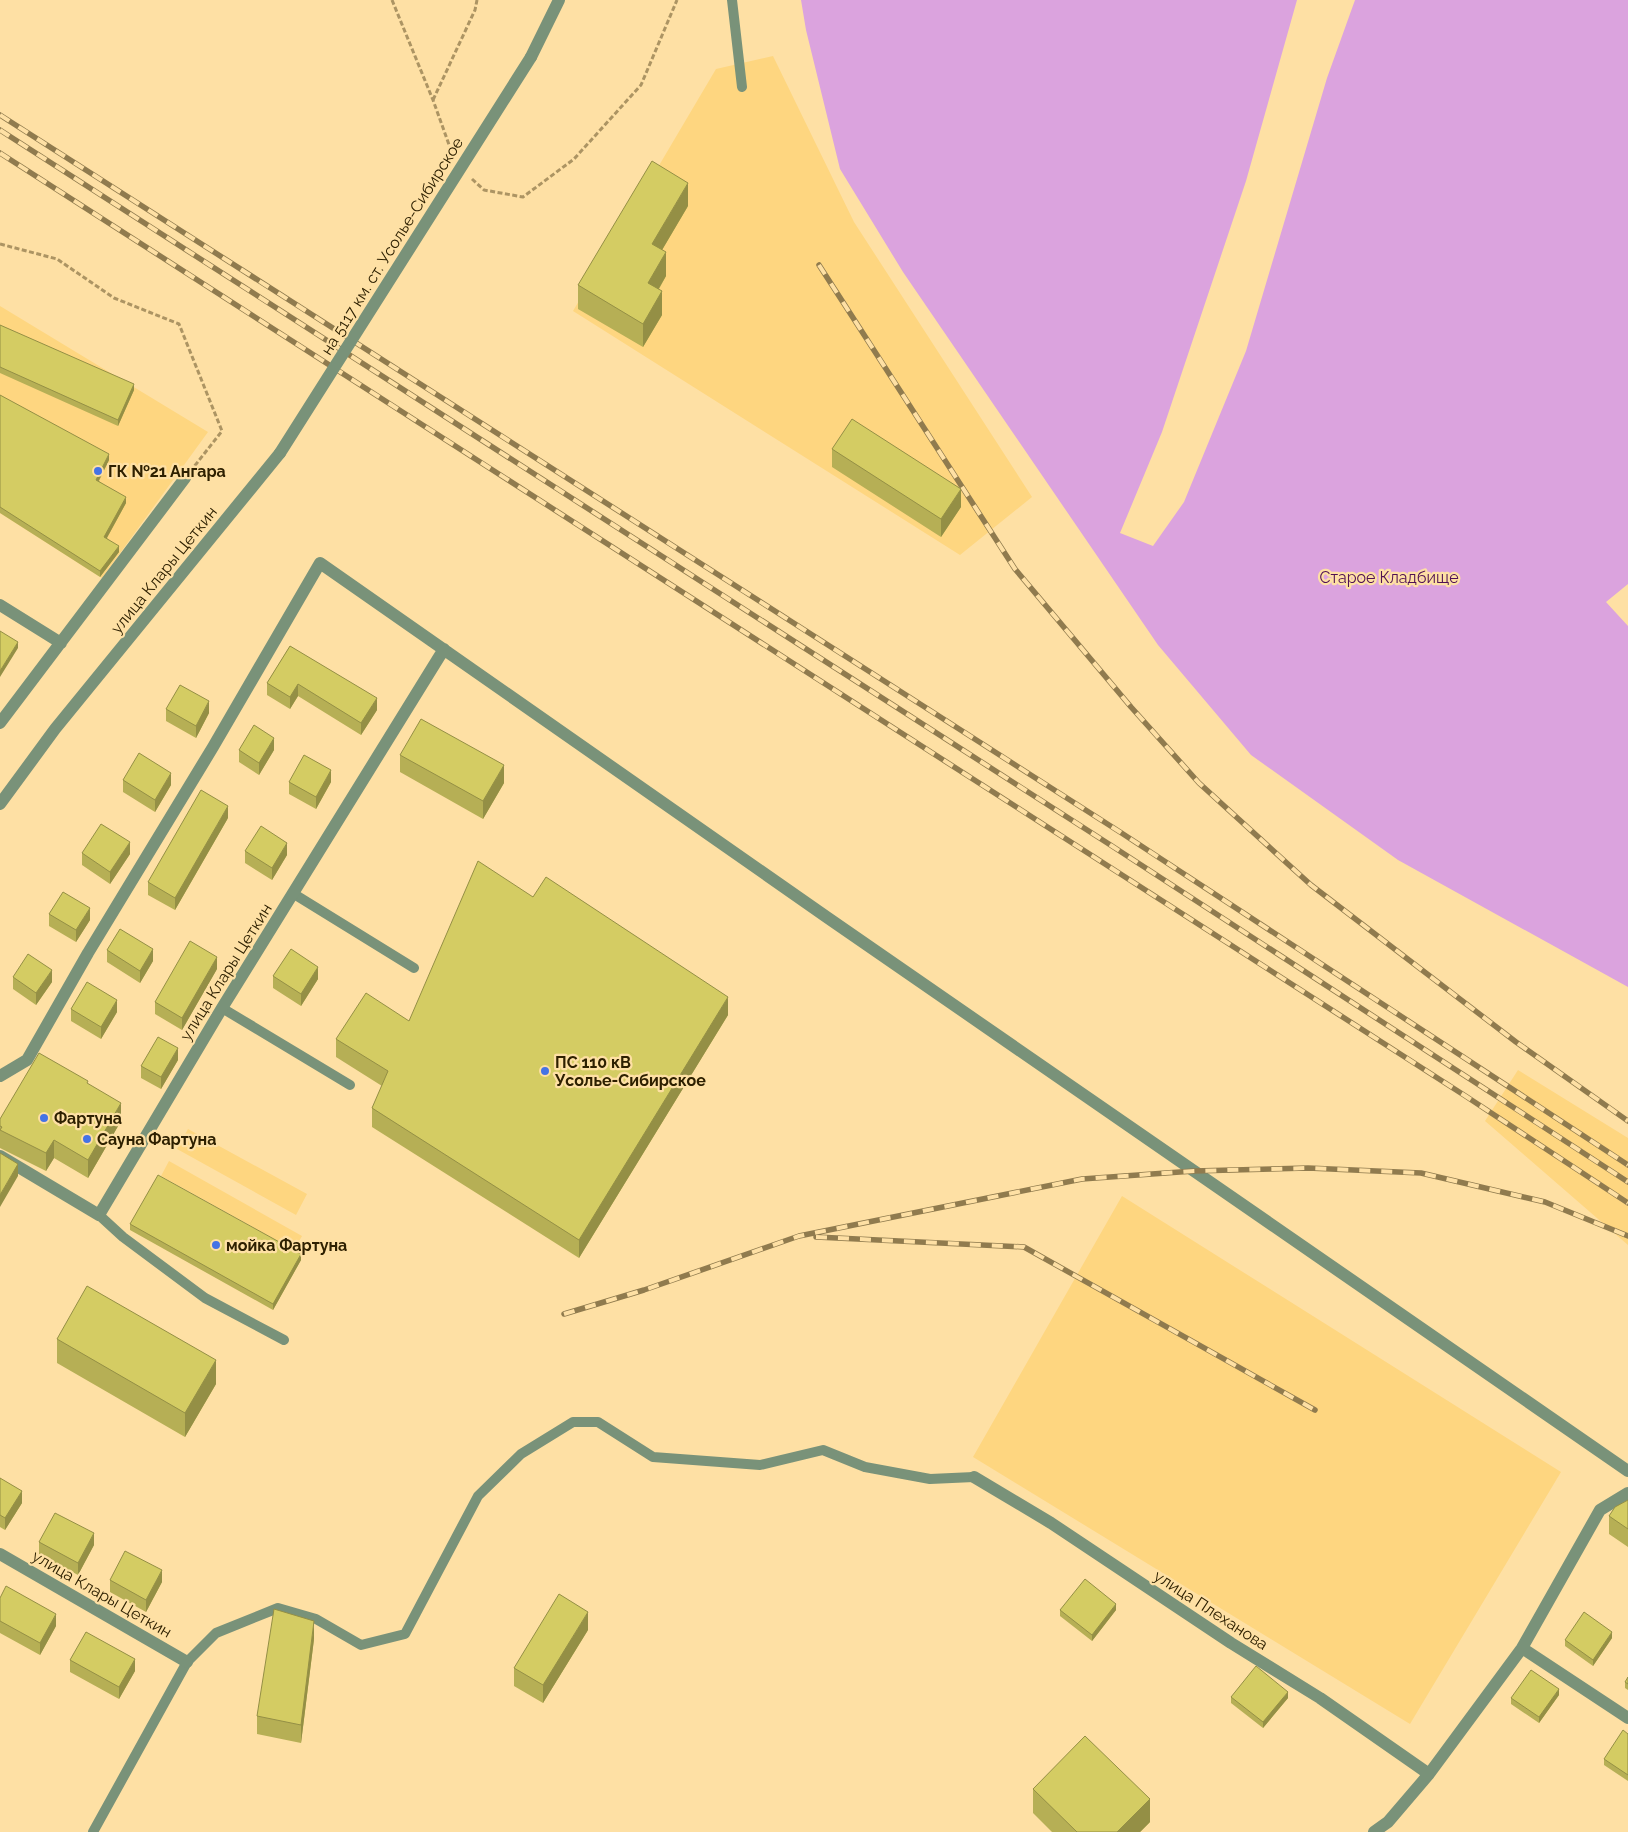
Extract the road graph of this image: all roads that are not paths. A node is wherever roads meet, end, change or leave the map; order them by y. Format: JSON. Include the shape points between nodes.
{"nodes":[{"id":1,"x":559,"y":0,"type":"edge"},
{"id":2,"x":732,"y":0,"type":"edge"},
{"id":3,"x":742,"y":87,"type":"dead end"},
{"id":4,"x":280,"y":453,"type":"joint"},
{"id":5,"x":185,"y":478,"type":"road end"},
{"id":6,"x":0,"y":605,"type":"edge"},
{"id":7,"x":61,"y":643,"type":"junction"},
{"id":8,"x":444,"y":649,"type":"junction"},
{"id":9,"x":0,"y":723,"type":"edge"},
{"id":10,"x":0,"y":804,"type":"edge"},
{"id":11,"x":294,"y":894,"type":"junction"},
{"id":12,"x":414,"y":968,"type":"dead end"},
{"id":13,"x":222,"y":1008,"type":"junction"},
{"id":14,"x":0,"y":1076,"type":"edge"},
{"id":15,"x":350,"y":1085,"type":"dead end"},
{"id":16,"x":0,"y":1156,"type":"edge"},
{"id":17,"x":99,"y":1215,"type":"junction"},
{"id":18,"x":284,"y":1340,"type":"dead end"},
{"id":19,"x":1628,"y":1471,"type":"edge"},
{"id":20,"x":974,"y":1477,"type":"joint"},
{"id":21,"x":1628,"y":1492,"type":"edge"},
{"id":22,"x":0,"y":1554,"type":"edge"},
{"id":23,"x":1522,"y":1648,"type":"junction"},
{"id":24,"x":187,"y":1662,"type":"junction"},
{"id":25,"x":1628,"y":1718,"type":"edge"},
{"id":26,"x":1429,"y":1774,"type":"junction"},
{"id":27,"x":93,"y":1832,"type":"edge"},
{"id":28,"x":1374,"y":1832,"type":"edge"}],
"edges":[{"from":1,"to":4,"type":"street","name":"на 5117 км. ст. Усолье-Сибирское","bridge":true,"via":[[531,57]]},
{"from":2,"to":3,"type":"lane"},
{"from":4,"to":10,"type":"street","name":"улица Клары Цеткин","via":[[55,729]]},
{"from":5,"to":7,"type":"street"},
{"from":6,"to":7,"type":"street"},
{"from":7,"to":9,"type":"street"},
{"from":8,"to":11,"type":"street","name":"улица Клары Цеткин"},
{"from":8,"to":14,"type":"street","via":[[320,563],[27,1060]]},
{"from":8,"to":19,"type":"street"},
{"from":11,"to":12,"type":"lane"},
{"from":11,"to":13,"type":"street","name":"улица Клары Цеткин"},
{"from":13,"to":15,"type":"lane"},
{"from":13,"to":17,"type":"street","name":"улица Клары Цеткин"},
{"from":16,"to":17,"type":"street"},
{"from":17,"to":18,"type":"lane","via":[[123,1237],[205,1298]]},
{"from":20,"to":24,"type":"lane","via":[[930,1479],[865,1467],[823,1450],[760,1465],[653,1457],[598,1422],[573,1422],[521,1454],[478,1496],[405,1634],[362,1645],[316,1619],[278,1608],[216,1633]]},
{"from":20,"to":26,"type":"street","name":"улица Плеханова","via":[[1320,1698]]},
{"from":21,"to":23,"type":"street","via":[[1600,1510]]},
{"from":22,"to":24,"type":"street","name":"улица Клары Цеткин"},
{"from":23,"to":25,"type":"street"},
{"from":23,"to":26,"type":"street"},
{"from":24,"to":27,"type":"lane"},
{"from":26,"to":28,"type":"street","via":[[1388,1822]]}]}
